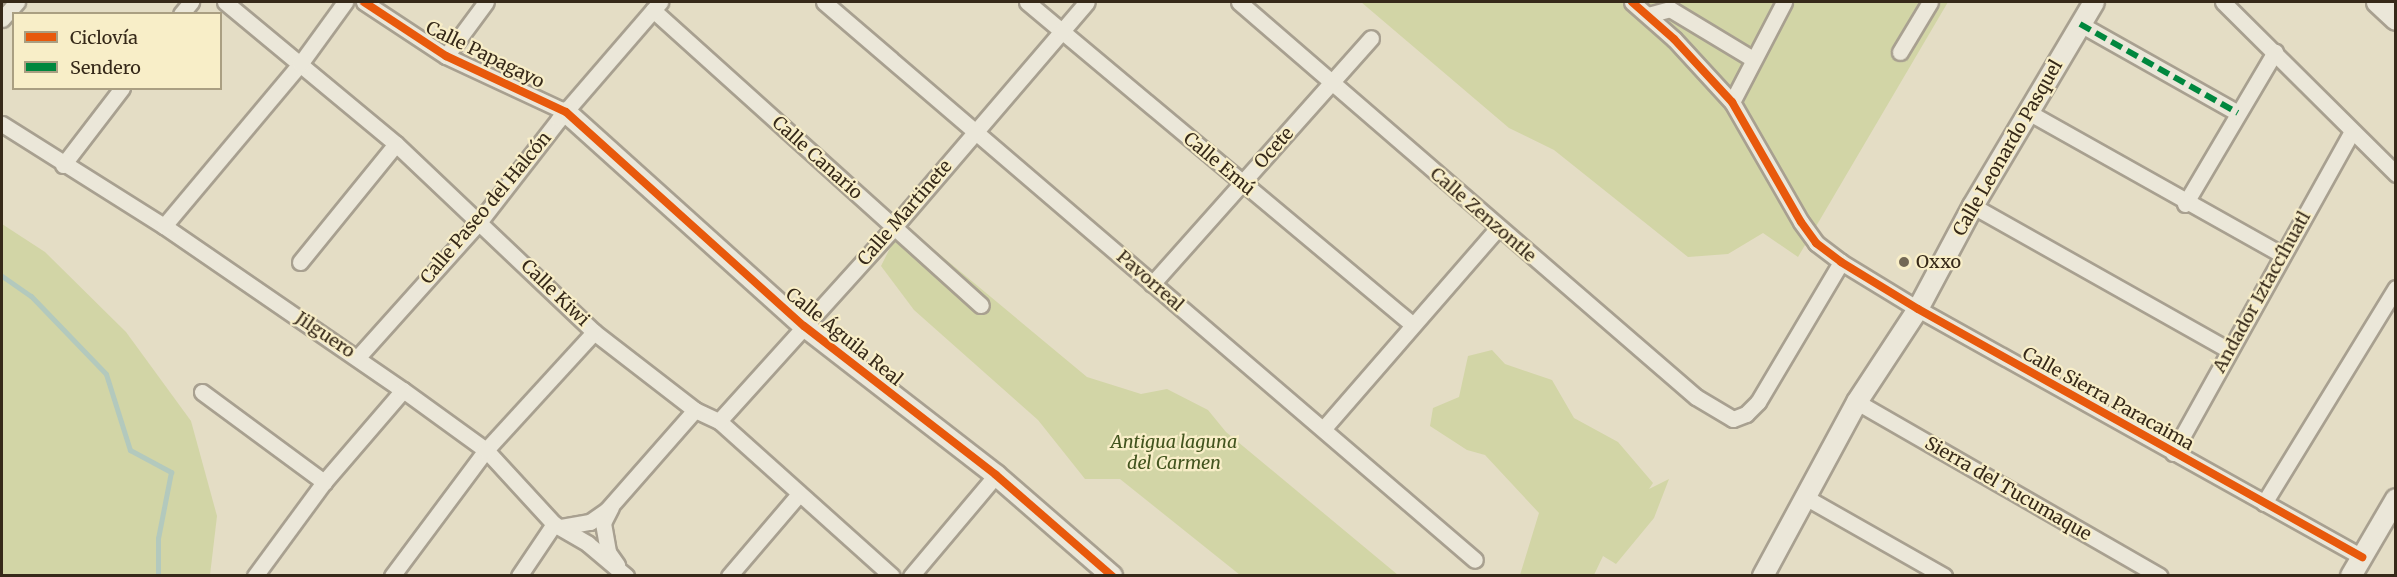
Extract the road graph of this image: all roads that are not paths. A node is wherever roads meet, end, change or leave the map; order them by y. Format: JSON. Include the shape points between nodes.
{"nodes":[{"id":1,"x":17,"y":2,"type":"edge"},
{"id":2,"x":225,"y":2,"type":"edge"},
{"id":3,"x":345,"y":2,"type":"edge"},
{"id":4,"x":364,"y":2,"type":"edge"},
{"id":5,"x":486,"y":2,"type":"edge"},
{"id":6,"x":824,"y":2,"type":"edge"},
{"id":7,"x":1027,"y":2,"type":"edge"},
{"id":8,"x":1087,"y":2,"type":"edge"},
{"id":9,"x":1239,"y":2,"type":"edge"},
{"id":10,"x":1632,"y":2,"type":"edge"},
{"id":11,"x":1785,"y":2,"type":"edge"},
{"id":12,"x":1930,"y":2,"type":"edge"},
{"id":13,"x":2094,"y":2,"type":"edge"},
{"id":14,"x":2223,"y":2,"type":"edge"},
{"id":15,"x":2378,"y":2,"type":"edge"},
{"id":16,"x":656,"y":6,"type":"edge"},
{"id":17,"x":1648,"y":15,"type":"junction"},
{"id":18,"x":2,"y":19,"type":"edge"},
{"id":19,"x":2396,"y":19,"type":"edge"},
{"id":20,"x":2080,"y":24,"type":"junction"},
{"id":21,"x":1062,"y":32,"type":"junction"},
{"id":22,"x":1371,"y":38,"type":"dead end"},
{"id":23,"x":1900,"y":52,"type":"dead end"},
{"id":24,"x":2275,"y":52,"type":"junction"},
{"id":25,"x":446,"y":56,"type":"junction"},
{"id":26,"x":1753,"y":59,"type":"junction"},
{"id":27,"x":300,"y":64,"type":"junction"},
{"id":28,"x":1332,"y":82,"type":"junction"},
{"id":29,"x":121,"y":90,"type":"edge"},
{"id":30,"x":1732,"y":102,"type":"junction"},
{"id":31,"x":566,"y":112,"type":"junction"},
{"id":32,"x":2028,"y":112,"type":"junction"},
{"id":33,"x":2238,"y":113,"type":"junction"},
{"id":34,"x":2,"y":124,"type":"edge"},
{"id":35,"x":974,"y":131,"type":"junction"},
{"id":36,"x":2352,"y":131,"type":"junction"},
{"id":37,"x":396,"y":144,"type":"junction"},
{"id":38,"x":63,"y":165,"type":"junction"},
{"id":39,"x":2396,"y":174,"type":"edge"},
{"id":40,"x":1242,"y":183,"type":"junction"},
{"id":41,"x":2185,"y":204,"type":"junction"},
{"id":42,"x":1973,"y":206,"type":"junction"},
{"id":43,"x":480,"y":221,"type":"junction"},
{"id":44,"x":164,"y":226,"type":"junction"},
{"id":45,"x":894,"y":227,"type":"junction"},
{"id":46,"x":1497,"y":229,"type":"junction"},
{"id":47,"x":2281,"y":254,"type":"junction"},
{"id":48,"x":300,"y":262,"type":"dead end"},
{"id":49,"x":1841,"y":262,"type":"junction"},
{"id":50,"x":1152,"y":284,"type":"junction"},
{"id":51,"x":2396,"y":288,"type":"edge"},
{"id":52,"x":981,"y":305,"type":"dead end"},
{"id":53,"x":1918,"y":309,"type":"junction"},
{"id":54,"x":804,"y":326,"type":"junction"},
{"id":55,"x":1413,"y":326,"type":"junction"},
{"id":56,"x":594,"y":332,"type":"junction"},
{"id":57,"x":2229,"y":350,"type":"junction"},
{"id":58,"x":358,"y":357,"type":"junction"},
{"id":59,"x":403,"y":390,"type":"junction"},
{"id":60,"x":202,"y":392,"type":"dead end"},
{"id":61,"x":1857,"y":402,"type":"junction"},
{"id":62,"x":695,"y":410,"type":"junction"},
{"id":63,"x":719,"y":421,"type":"junction"},
{"id":64,"x":1324,"y":428,"type":"junction"},
{"id":65,"x":486,"y":450,"type":"junction"},
{"id":66,"x":2173,"y":453,"type":"junction"},
{"id":67,"x":996,"y":475,"type":"junction"},
{"id":68,"x":324,"y":482,"type":"junction"},
{"id":69,"x":800,"y":494,"type":"junction"},
{"id":70,"x":1805,"y":497,"type":"junction"},
{"id":71,"x":2396,"y":499,"type":"edge"},
{"id":72,"x":2264,"y":503,"type":"junction"},
{"id":73,"x":612,"y":504,"type":"junction"},
{"id":74,"x":558,"y":526,"type":"junction"},
{"id":75,"x":2362,"y":557,"type":"junction"},
{"id":76,"x":1475,"y":560,"type":"dead end"},
{"id":77,"x":625,"y":575,"type":"edge"},
{"id":78,"x":255,"y":576,"type":"edge"},
{"id":79,"x":392,"y":576,"type":"edge"},
{"id":80,"x":519,"y":576,"type":"edge"},
{"id":81,"x":729,"y":576,"type":"edge"},
{"id":82,"x":892,"y":576,"type":"edge"},
{"id":83,"x":911,"y":576,"type":"edge"},
{"id":84,"x":1112,"y":576,"type":"edge"},
{"id":85,"x":1762,"y":576,"type":"edge"},
{"id":86,"x":1944,"y":576,"type":"edge"},
{"id":87,"x":2160,"y":576,"type":"edge"},
{"id":88,"x":2351,"y":576,"type":"edge"}],
"edges":[{"from":1,"to":18,"type":"street"},
{"from":2,"to":27,"type":"street","name":"Calle Kiwi"},
{"from":3,"to":27,"type":"street"},
{"from":4,"to":25,"type":"street","name":"Calle Papagayo"},
{"from":5,"to":25,"type":"street"},
{"from":6,"to":35,"type":"street","name":"Pavorreal"},
{"from":7,"to":21,"type":"street","name":"Calle Emú"},
{"from":8,"to":21,"type":"street","name":"Calle Martinete"},
{"from":9,"to":28,"type":"street","name":"Calle Zenzontle"},
{"from":10,"to":17,"type":"street","name":"Calle Sierra Paracaima"},
{"from":11,"to":26,"type":"street"},
{"from":12,"to":23,"type":"street"},
{"from":13,"to":20,"type":"street","name":"Calle Leonardo Pasquel"},
{"from":14,"to":24,"type":"street"},
{"from":15,"to":19,"type":"main road"},
{"from":16,"to":31,"type":"street","name":"Calle Paseo del Halcón"},
{"from":16,"to":45,"type":"street","name":"Calle Canario"},
{"from":17,"to":26,"type":"street","via":[[1670,9]]},
{"from":17,"to":30,"type":"street","name":"Calle Sierra Paracaima"},
{"from":20,"to":32,"type":"street","name":"Calle Leonardo Pasquel"},
{"from":20,"to":33,"type":"street"},
{"from":21,"to":35,"type":"street","name":"Calle Martinete"},
{"from":21,"to":40,"type":"street","name":"Calle Emú"},
{"from":22,"to":28,"type":"street","name":"Ocete"},
{"from":24,"to":33,"type":"street"},
{"from":24,"to":36,"type":"street"},
{"from":25,"to":31,"type":"street","name":"Calle Papagayo"},
{"from":26,"to":30,"type":"street"},
{"from":27,"to":37,"type":"street","name":"Calle Kiwi"},
{"from":27,"to":44,"type":"street"},
{"from":28,"to":40,"type":"street","name":"Ocete"},
{"from":28,"to":46,"type":"street","name":"Calle Zenzontle"},
{"from":29,"to":38,"type":"street"},
{"from":30,"to":49,"type":"street","name":"Calle Sierra Paracaima","via":[[1801,222],[1816,243]]},
{"from":31,"to":43,"type":"street","name":"Calle Paseo del Halcón"},
{"from":31,"to":54,"type":"street","name":"Calle Águila Real"},
{"from":32,"to":41,"type":"street"},
{"from":32,"to":42,"type":"street","name":"Calle Leonardo Pasquel"},
{"from":33,"to":41,"type":"street"},
{"from":34,"to":38,"type":"street","name":"Jilguero"},
{"from":35,"to":45,"type":"street","name":"Calle Martinete"},
{"from":35,"to":50,"type":"street","name":"Pavorreal","via":[[1061,201]]},
{"from":36,"to":39,"type":"street"},
{"from":36,"to":47,"type":"street","name":"Andador Iztaccíhuatl"},
{"from":37,"to":43,"type":"street","name":"Calle Kiwi"},
{"from":37,"to":48,"type":"street"},
{"from":38,"to":44,"type":"street","name":"Jilguero"},
{"from":40,"to":50,"type":"street","name":"Ocete"},
{"from":40,"to":55,"type":"street","name":"Calle Emú"},
{"from":41,"to":47,"type":"street"},
{"from":42,"to":53,"type":"street","name":"Calle Leonardo Pasquel"},
{"from":42,"to":57,"type":"street"},
{"from":43,"to":56,"type":"street","name":"Calle Kiwi"},
{"from":43,"to":58,"type":"street","name":"Calle Paseo del Halcón"},
{"from":44,"to":58,"type":"street","name":"Jilguero"},
{"from":45,"to":52,"type":"street","name":"Calle Canario"},
{"from":45,"to":54,"type":"street","name":"Calle Martinete"},
{"from":46,"to":49,"type":"street","name":"Calle Zenzontle","via":[[1696,397],[1733,419],[1746,414],[1758,402]]},
{"from":46,"to":55,"type":"street"},
{"from":47,"to":57,"type":"street","name":"Andador Iztaccíhuatl"},
{"from":49,"to":53,"type":"street","name":"Calle Sierra Paracaima"},
{"from":50,"to":64,"type":"street","name":"Pavorreal"},
{"from":51,"to":72,"type":"street"},
{"from":53,"to":61,"type":"street","name":"Calle Leonardo Pasquel"},
{"from":53,"to":66,"type":"street","name":"Calle Sierra Paracaima"},
{"from":54,"to":63,"type":"street","name":"Calle Martinete"},
{"from":54,"to":67,"type":"street","name":"Calle Águila Real"},
{"from":55,"to":64,"type":"street"},
{"from":56,"to":62,"type":"street","name":"Calle Kiwi"},
{"from":56,"to":65,"type":"street"},
{"from":57,"to":66,"type":"street","name":"Andador Iztaccíhuatl"},
{"from":58,"to":59,"type":"street","name":"Jilguero"},
{"from":59,"to":65,"type":"street","name":"Jilguero"},
{"from":59,"to":68,"type":"street"},
{"from":60,"to":68,"type":"street"},
{"from":61,"to":70,"type":"street","name":"Calle Leonardo Pasquel"},
{"from":61,"to":87,"type":"street","name":"Sierra del Tucumaque"},
{"from":62,"to":63,"type":"street","name":"Calle Kiwi"},
{"from":62,"to":73,"type":"street"},
{"from":63,"to":69,"type":"street","name":"Calle Kiwi"},
{"from":64,"to":76,"type":"street","name":"Pavorreal"},
{"from":65,"to":74,"type":"street","name":"Jilguero"},
{"from":65,"to":79,"type":"street"},
{"from":66,"to":72,"type":"street","name":"Calle Sierra Paracaima"},
{"from":67,"to":83,"type":"street"},
{"from":67,"to":84,"type":"street","name":"Calle Águila Real"},
{"from":68,"to":78,"type":"street"},
{"from":69,"to":81,"type":"street"},
{"from":69,"to":82,"type":"street","name":"Calle Kiwi"},
{"from":70,"to":85,"type":"street","name":"Calle Leonardo Pasquel"},
{"from":70,"to":86,"type":"street"},
{"from":71,"to":75,"type":"street"},
{"from":72,"to":75,"type":"street","name":"Calle Sierra Paracaima"},
{"from":73,"to":74,"type":"street","via":[[590,522]]},
{"from":73,"to":77,"type":"street","via":[[603,523],[608,552]]},
{"from":74,"to":77,"type":"street","name":"Jilguero"},
{"from":74,"to":80,"type":"street"},
{"from":75,"to":88,"type":"street"}]}
